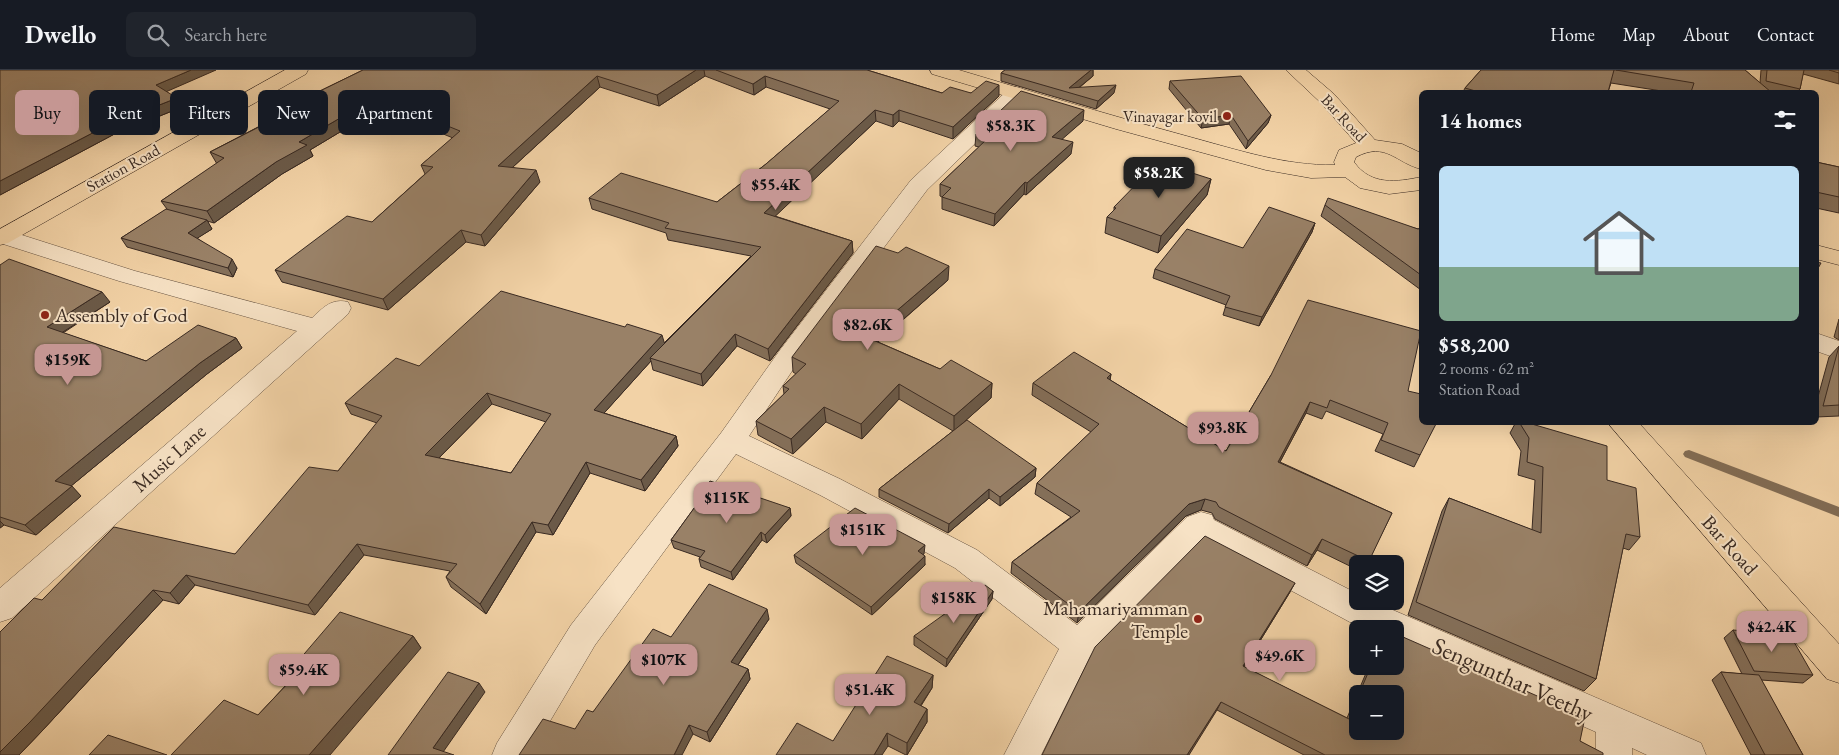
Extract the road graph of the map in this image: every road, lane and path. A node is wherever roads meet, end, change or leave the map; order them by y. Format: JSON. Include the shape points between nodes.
{"nodes":[{"id":1,"x":299,"y":70,"type":"edge"},
{"id":2,"x":939,"y":70,"type":"edge"},
{"id":3,"x":1295,"y":70,"type":"edge"},
{"id":4,"x":1016,"y":94,"type":"junction"},
{"id":5,"x":1370,"y":146,"type":"junction"},
{"id":6,"x":1419,"y":161,"type":"edge"},
{"id":7,"x":1348,"y":171,"type":"junction"},
{"id":8,"x":1417,"y":190,"type":"edge"},
{"id":9,"x":2,"y":237,"type":"edge"},
{"id":10,"x":1819,"y":253,"type":"edge"},
{"id":11,"x":1839,"y":258,"type":"edge"},
{"id":12,"x":339,"y":308,"type":"dead end"},
{"id":13,"x":316,"y":328,"type":"junction"},
{"id":14,"x":1819,"y":343,"type":"edge"},
{"id":15,"x":1839,"y":350,"type":"edge"},
{"id":16,"x":1624,"y":425,"type":"edge"},
{"id":17,"x":730,"y":440,"type":"junction"},
{"id":18,"x":0,"y":608,"type":"edge"},
{"id":19,"x":1080,"y":645,"type":"junction"},
{"id":20,"x":1839,"y":668,"type":"edge"},
{"id":21,"x":1614,"y":739,"type":"edge"},
{"id":22,"x":510,"y":755,"type":"edge"},
{"id":23,"x":1022,"y":755,"type":"edge"},
{"id":24,"x":1688,"y":755,"type":"edge"}],
"edges":[{"from":1,"to":9,"type":"main road","name":"Station Road"},
{"from":2,"to":4,"type":"main road"},
{"from":3,"to":5,"type":"main road","name":"Bar Road","via":[[1327,98]]},
{"from":4,"to":7,"type":"main road","via":[[1266,164],[1311,172]]},
{"from":4,"to":17,"type":"street","via":[[919,185],[789,356]]},
{"from":5,"to":6,"type":"main road","via":[[1400,150]]},
{"from":5,"to":7,"type":"main road","via":[[1355,148],[1346,154],[1344,162]]},
{"from":7,"to":8,"type":"main road","via":[[1376,186]]},
{"from":9,"to":13,"type":"street","via":[[127,276]]},
{"from":10,"to":11,"type":"main road"},
{"from":12,"to":13,"type":"street","name":"Music Lane"},
{"from":13,"to":18,"type":"street","name":"Music Lane"},
{"from":14,"to":15,"type":"street"},
{"from":16,"to":20,"type":"main road","name":"Bar Road"},
{"from":17,"to":19,"type":"street","via":[[830,487],[966,558]]},
{"from":17,"to":22,"type":"street","via":[[583,634]]},
{"from":19,"to":21,"type":"street","name":"Sengunthar Veethy","via":[[1200,525],[1375,619]]},
{"from":19,"to":23,"type":"street","name":"Sengunthar Veethy"},
{"from":21,"to":24,"type":"street","name":"Sengunthar Veethy"}]}
